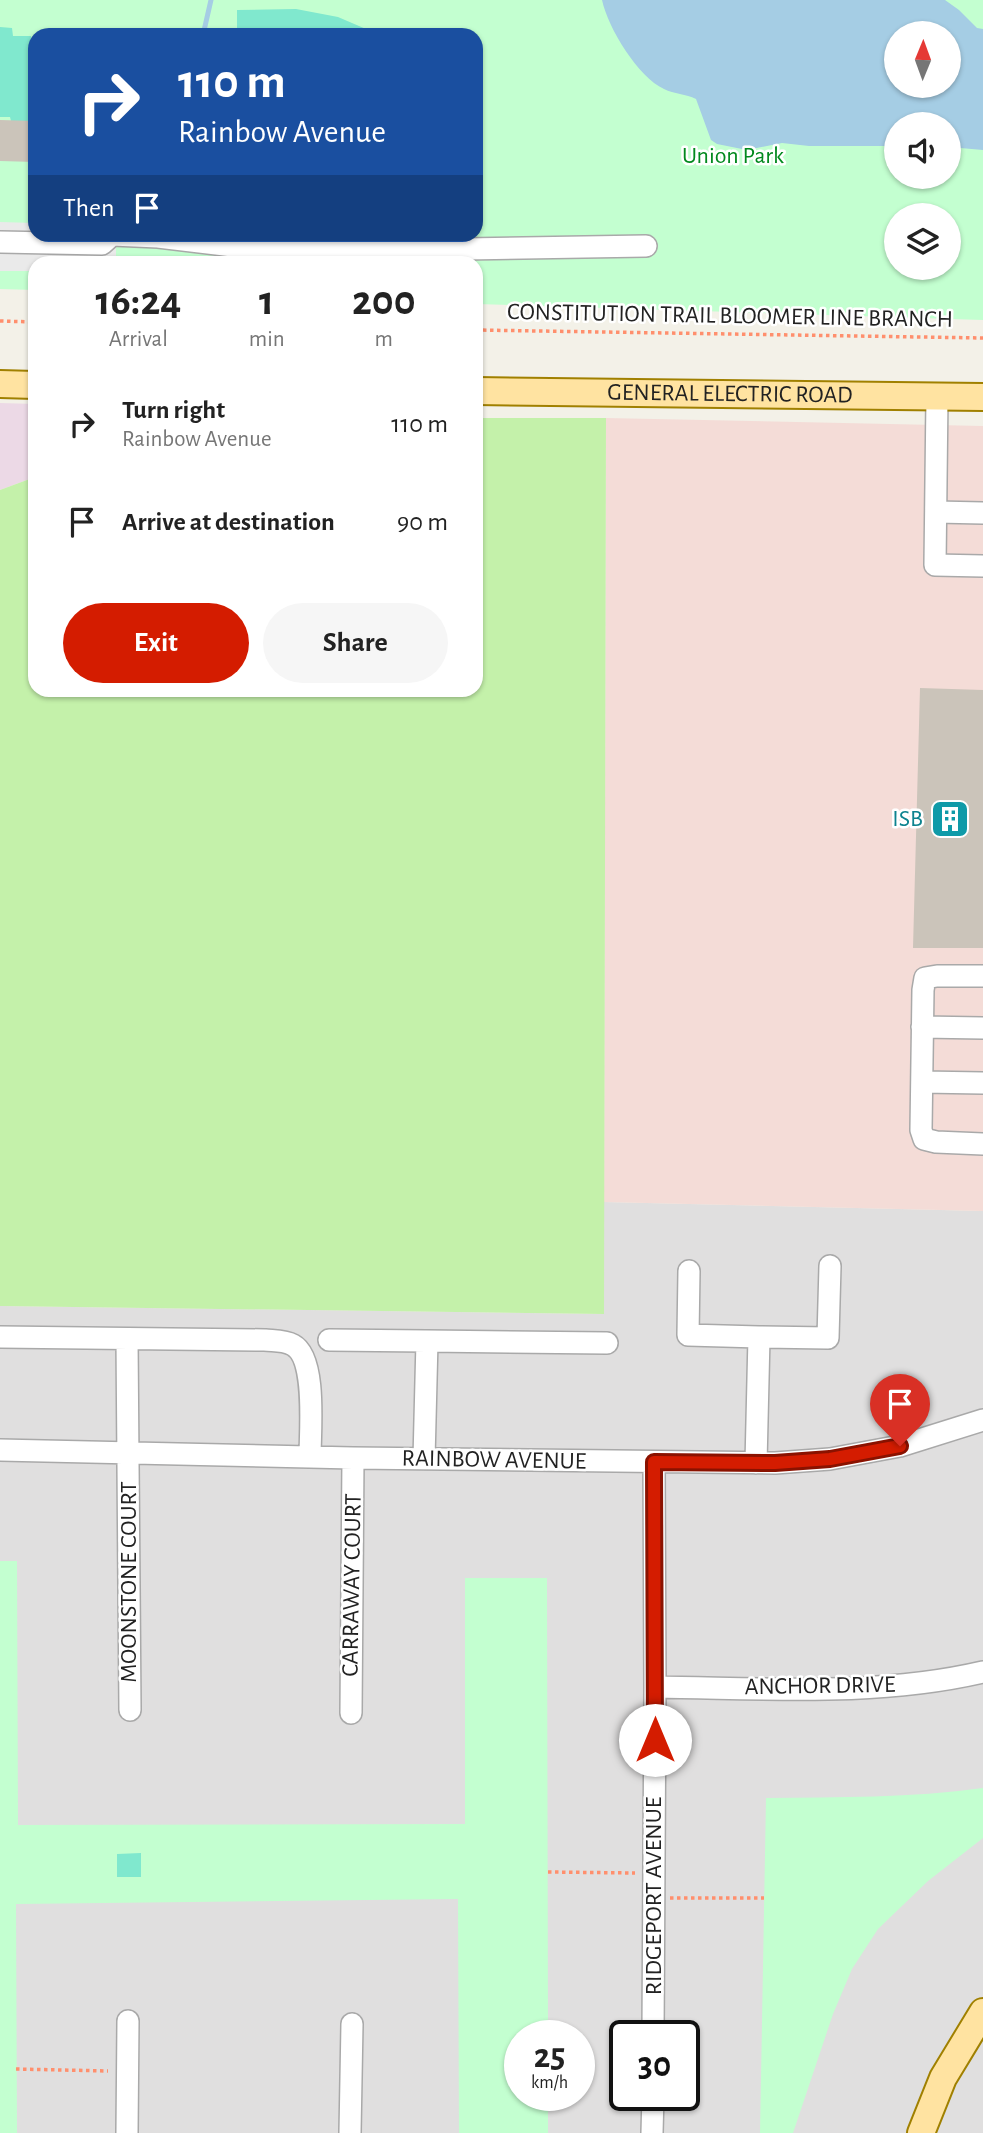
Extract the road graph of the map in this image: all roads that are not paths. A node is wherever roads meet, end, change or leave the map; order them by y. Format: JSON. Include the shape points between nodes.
{"nodes":[{"id":1,"x":0,"y":242,"type":"edge"},
{"id":2,"x":104,"y":242,"type":"edge"},
{"id":3,"x":199,"y":242,"type":"edge"},
{"id":4,"x":646,"y":246,"type":"dead end"},
{"id":5,"x":0,"y":384,"type":"edge"},
{"id":6,"x":28,"y":384,"type":"edge"},
{"id":7,"x":483,"y":391,"type":"edge"},
{"id":8,"x":937,"y":397,"type":"junction"},
{"id":9,"x":983,"y":397,"type":"edge"},
{"id":10,"x":936,"y":512,"type":"junction"},
{"id":11,"x":983,"y":513,"type":"edge"},
{"id":12,"x":983,"y":566,"type":"edge"},
{"id":13,"x":983,"y":976,"type":"edge"},
{"id":14,"x":922,"y":1027,"type":"junction"},
{"id":15,"x":983,"y":1028,"type":"edge"},
{"id":16,"x":922,"y":1082,"type":"junction"},
{"id":17,"x":983,"y":1083,"type":"edge"},
{"id":18,"x":983,"y":1144,"type":"edge"},
{"id":19,"x":830,"y":1266,"type":"dead end"},
{"id":20,"x":689,"y":1271,"type":"dead end"},
{"id":21,"x":0,"y":1337,"type":"edge"},
{"id":22,"x":759,"y":1337,"type":"junction"},
{"id":23,"x":127,"y":1339,"type":"junction"},
{"id":24,"x":329,"y":1340,"type":"dead end"},
{"id":25,"x":427,"y":1341,"type":"junction"},
{"id":26,"x":607,"y":1343,"type":"dead end"},
{"id":27,"x":983,"y":1420,"type":"edge"},
{"id":28,"x":0,"y":1450,"type":"edge"},
{"id":29,"x":128,"y":1453,"type":"junction"},
{"id":30,"x":310,"y":1457,"type":"junction"},
{"id":31,"x":353,"y":1458,"type":"junction"},
{"id":32,"x":424,"y":1459,"type":"junction"},
{"id":33,"x":654,"y":1462,"type":"junction"},
{"id":34,"x":756,"y":1463,"type":"junction"},
{"id":35,"x":983,"y":1672,"type":"edge"},
{"id":36,"x":655,"y":1687,"type":"junction"},
{"id":37,"x":130,"y":1710,"type":"dead end"},
{"id":38,"x":351,"y":1713,"type":"dead end"},
{"id":39,"x":983,"y":2012,"type":"edge"},
{"id":40,"x":653,"y":2020,"type":"edge"},
{"id":41,"x":128,"y":2021,"type":"dead end"},
{"id":42,"x":352,"y":2024,"type":"dead end"},
{"id":43,"x":653,"y":2111,"type":"edge"},
{"id":44,"x":127,"y":2133,"type":"edge"},
{"id":45,"x":350,"y":2133,"type":"edge"},
{"id":46,"x":652,"y":2133,"type":"edge"},
{"id":47,"x":921,"y":2133,"type":"edge"}],
"edges":[{"from":1,"to":2,"type":"street"},
{"from":3,"to":4,"type":"street","via":[[282,252]]},
{"from":5,"to":6,"type":"main road"},
{"from":7,"to":8,"type":"main road","name":"GENERAL ELECTRIC ROAD"},
{"from":8,"to":9,"type":"main road","name":"GENERAL ELECTRIC ROAD"},
{"from":8,"to":10,"type":"street"},
{"from":10,"to":11,"type":"street"},
{"from":10,"to":12,"type":"street","via":[[935,565]]},
{"from":13,"to":14,"type":"street","via":[[925,978]]},
{"from":14,"to":15,"type":"street"},
{"from":14,"to":16,"type":"street"},
{"from":16,"to":17,"type":"street"},
{"from":16,"to":18,"type":"street","via":[[924,1139]]},
{"from":19,"to":22,"type":"street","via":[[828,1338]]},
{"from":20,"to":22,"type":"street","via":[[688,1335]]},
{"from":21,"to":23,"type":"street"},
{"from":22,"to":34,"type":"street"},
{"from":23,"to":29,"type":"street","name":"MOONSTONE COURT"},
{"from":23,"to":30,"type":"street","via":[[265,1340],[293,1345],[301,1352],[309,1375]]},
{"from":24,"to":25,"type":"street"},
{"from":25,"to":26,"type":"street"},
{"from":25,"to":32,"type":"street"},
{"from":27,"to":34,"type":"street","name":"RAINBOW AVENUE","via":[[900,1446],[830,1459]]},
{"from":28,"to":29,"type":"street","name":"RAINBOW AVENUE"},
{"from":29,"to":30,"type":"street","name":"RAINBOW AVENUE"},
{"from":29,"to":37,"type":"street","name":"MOONSTONE COURT"},
{"from":30,"to":31,"type":"street","name":"RAINBOW AVENUE"},
{"from":31,"to":32,"type":"street","name":"RAINBOW AVENUE"},
{"from":31,"to":38,"type":"street","name":"CARRAWAY COURT"},
{"from":32,"to":33,"type":"street","name":"RAINBOW AVENUE"},
{"from":33,"to":34,"type":"street","name":"RAINBOW AVENUE"},
{"from":33,"to":36,"type":"street","name":"RIDGEPORT AVENUE"},
{"from":35,"to":36,"type":"street","name":"ANCHOR DRIVE","via":[[839,1689]]},
{"from":36,"to":40,"type":"street","name":"RIDGEPORT AVENUE"},
{"from":39,"to":47,"type":"main road","via":[[943,2078]]},
{"from":41,"to":44,"type":"street"},
{"from":42,"to":45,"type":"street"},
{"from":43,"to":46,"type":"street"}]}
